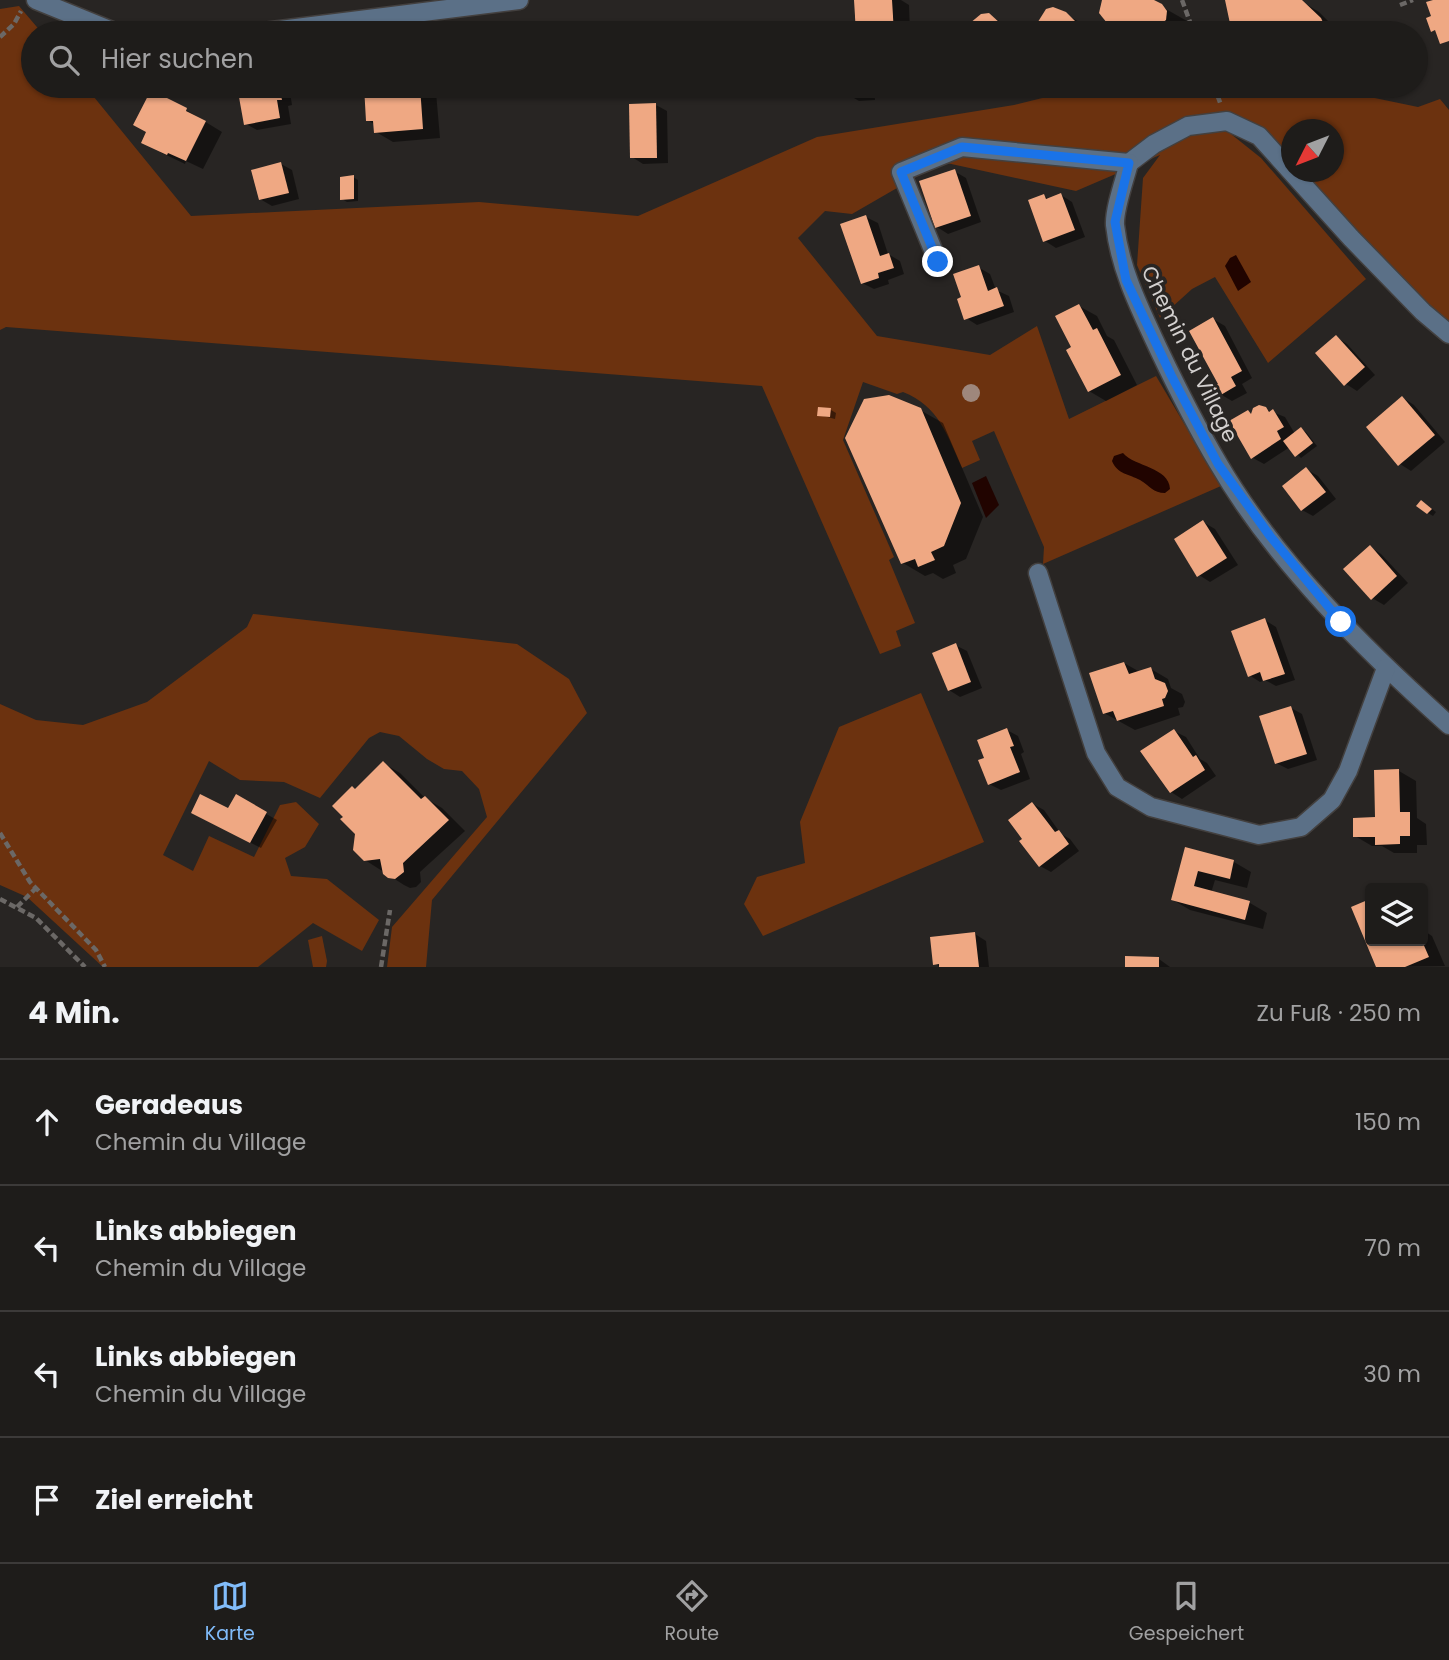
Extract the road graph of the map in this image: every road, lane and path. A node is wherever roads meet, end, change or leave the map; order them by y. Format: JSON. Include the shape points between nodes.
{"nodes":[{"id":1,"x":26,"y":0,"type":"edge"},
{"id":2,"x":36,"y":0,"type":"edge"},
{"id":3,"x":519,"y":0,"type":"edge"},
{"id":4,"x":1182,"y":0,"type":"edge"},
{"id":5,"x":1412,"y":0,"type":"edge"},
{"id":6,"x":1401,"y":5,"type":"dead end"},
{"id":7,"x":88,"y":21,"type":"edge"},
{"id":8,"x":352,"y":21,"type":"edge"},
{"id":9,"x":1190,"y":21,"type":"edge"},
{"id":10,"x":0,"y":37,"type":"edge"},
{"id":11,"x":1129,"y":163,"type":"junction"},
{"id":12,"x":938,"y":262,"type":"dead end"},
{"id":13,"x":1449,"y":334,"type":"edge"},
{"id":14,"x":1038,"y":573,"type":"dead end"},
{"id":15,"x":1386,"y":668,"type":"junction"},
{"id":16,"x":1449,"y":725,"type":"edge"},
{"id":17,"x":0,"y":833,"type":"edge"},
{"id":18,"x":36,"y":888,"type":"junction"},
{"id":19,"x":0,"y":899,"type":"edge"},
{"id":20,"x":17,"y":908,"type":"junction"},
{"id":21,"x":390,"y":910,"type":"dead end"},
{"id":22,"x":85,"y":967,"type":"edge"},
{"id":23,"x":105,"y":967,"type":"edge"},
{"id":24,"x":381,"y":967,"type":"edge"}],
"edges":[{"from":1,"to":10,"type":"path","via":[[14,24]]},
{"from":2,"to":7,"type":"street"},
{"from":3,"to":8,"type":"street"},
{"from":4,"to":9,"type":"path"},
{"from":5,"to":6,"type":"path"},
{"from":11,"to":12,"type":"street","via":[[962,147],[901,172]]},
{"from":11,"to":13,"type":"street","via":[[1188,126],[1227,121],[1259,136],[1351,239]]},
{"from":11,"to":15,"type":"street","name":"Chemin du Village","via":[[1115,222],[1126,280],[1171,375],[1242,499],[1316,593]]},
{"from":14,"to":15,"type":"street","via":[[1097,753],[1117,787],[1151,807],[1259,835],[1301,827],[1332,800],[1348,771]]},
{"from":15,"to":16,"type":"street","name":"Chemin du Village"},
{"from":17,"to":18,"type":"path"},
{"from":18,"to":20,"type":"path"},
{"from":18,"to":23,"type":"path","via":[[96,950]]},
{"from":19,"to":20,"type":"path"},
{"from":20,"to":22,"type":"path","via":[[36,918]]},
{"from":21,"to":24,"type":"path"}]}
